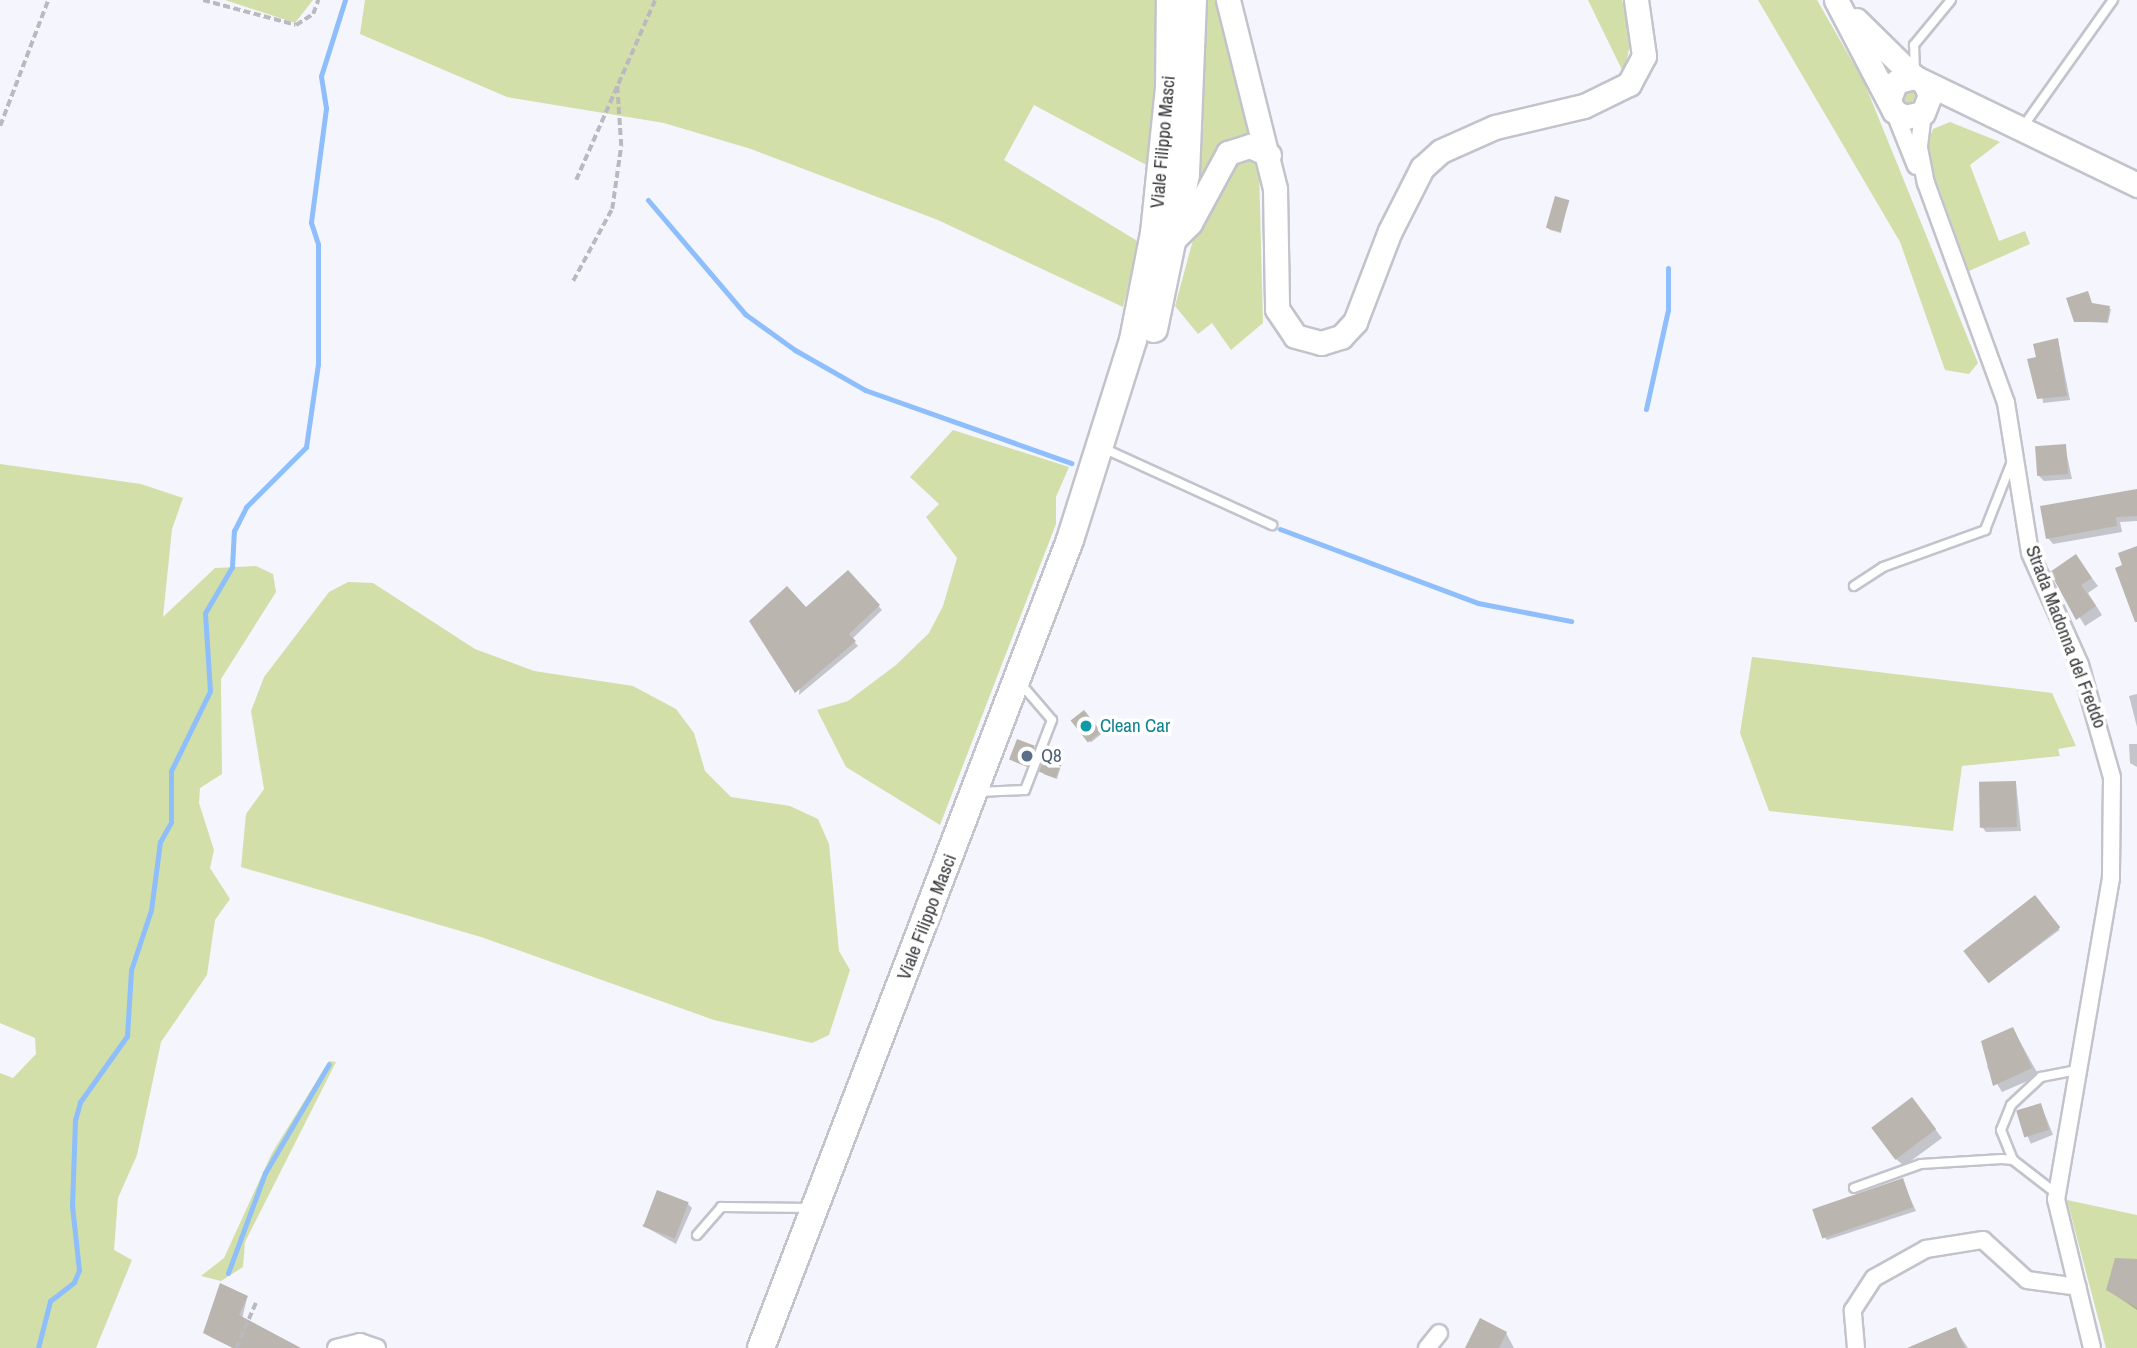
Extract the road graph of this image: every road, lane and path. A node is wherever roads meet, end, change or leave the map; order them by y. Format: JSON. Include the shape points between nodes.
{"nodes":[{"id":1,"x":47,"y":0,"type":"edge"},
{"id":2,"x":203,"y":0,"type":"edge"},
{"id":3,"x":318,"y":0,"type":"edge"},
{"id":4,"x":655,"y":0,"type":"edge"},
{"id":5,"x":1170,"y":0,"type":"edge"},
{"id":6,"x":1193,"y":0,"type":"edge"},
{"id":7,"x":1228,"y":0,"type":"edge"},
{"id":8,"x":1636,"y":0,"type":"edge"},
{"id":9,"x":1951,"y":0,"type":"edge"},
{"id":10,"x":2113,"y":0,"type":"edge"},
{"id":11,"x":1918,"y":80,"type":"junction"},
{"id":12,"x":617,"y":86,"type":"junction"},
{"id":13,"x":1891,"y":105,"type":"junction"},
{"id":14,"x":1925,"y":111,"type":"junction"},
{"id":15,"x":1980,"y":113,"type":"junction"},
{"id":16,"x":0,"y":127,"type":"edge"},
{"id":17,"x":2020,"y":130,"type":"junction"},
{"id":18,"x":1269,"y":155,"type":"junction"},
{"id":19,"x":576,"y":180,"type":"dead end"},
{"id":20,"x":1926,"y":183,"type":"junction"},
{"id":21,"x":2137,"y":185,"type":"edge"},
{"id":22,"x":1177,"y":236,"type":"junction"},
{"id":23,"x":573,"y":281,"type":"dead end"},
{"id":24,"x":1146,"y":282,"type":"junction"},
{"id":25,"x":1103,"y":448,"type":"junction"},
{"id":26,"x":2015,"y":456,"type":"junction"},
{"id":27,"x":1272,"y":525,"type":"dead end"},
{"id":28,"x":1854,"y":586,"type":"dead end"},
{"id":29,"x":1017,"y":679,"type":"junction"},
{"id":30,"x":974,"y":793,"type":"junction"},
{"id":31,"x":2078,"y":1070,"type":"junction"},
{"id":32,"x":2012,"y":1160,"type":"junction"},
{"id":33,"x":1854,"y":1188,"type":"dead end"},
{"id":34,"x":2057,"y":1194,"type":"junction"},
{"id":35,"x":814,"y":1208,"type":"junction"},
{"id":36,"x":697,"y":1236,"type":"dead end"},
{"id":37,"x":2078,"y":1287,"type":"junction"},
{"id":38,"x":257,"y":1300,"type":"dead end"},
{"id":39,"x":1438,"y":1333,"type":"dead end"},
{"id":40,"x":236,"y":1348,"type":"edge"},
{"id":41,"x":336,"y":1348,"type":"edge"},
{"id":42,"x":377,"y":1348,"type":"edge"},
{"id":43,"x":761,"y":1348,"type":"edge"},
{"id":44,"x":1427,"y":1348,"type":"edge"},
{"id":45,"x":1856,"y":1348,"type":"edge"},
{"id":46,"x":2092,"y":1348,"type":"edge"}],
"edges":[{"from":1,"to":16,"type":"path"},
{"from":2,"to":3,"type":"path","via":[[296,25],[313,14]]},
{"from":4,"to":12,"type":"path"},
{"from":5,"to":24,"type":"main road","name":"Viale Filippo Masci","via":[[1169,89]]},
{"from":6,"to":22,"type":"main road","name":"Viale Filippo Masci","via":[[1190,130]]},
{"from":7,"to":18,"type":"main road"},
{"from":8,"to":18,"type":"main road","via":[[1644,56],[1629,84],[1584,106],[1495,127],[1441,151],[1422,169],[1390,231],[1355,322],[1336,340],[1303,341],[1280,318]]},
{"from":9,"to":11,"type":"lane","via":[[1914,45]]},
{"from":10,"to":17,"type":"lane"},
{"from":11,"to":13,"type":"main road","via":[[1896,82]]},
{"from":11,"to":13,"type":"main road","name":"Strada Madonna del Freddo","via":[[1881,61]]},
{"from":11,"to":14,"type":"main road"},
{"from":11,"to":15,"type":"main road","name":"Strada Madonna del Freddo"},
{"from":12,"to":19,"type":"path"},
{"from":12,"to":23,"type":"path","via":[[621,146],[612,209]]},
{"from":13,"to":14,"type":"main road","via":[[1911,118]]},
{"from":13,"to":20,"type":"street","name":"Strada Madonna del Freddo"},
{"from":14,"to":15,"type":"main road"},
{"from":14,"to":20,"type":"street","name":"Strada Madonna del Freddo","via":[[1919,148]]},
{"from":15,"to":17,"type":"main road"},
{"from":17,"to":21,"type":"main road"},
{"from":18,"to":22,"type":"main road","via":[[1250,146],[1228,153]]},
{"from":20,"to":26,"type":"street","name":"Strada Madonna del Freddo","via":[[2006,403]]},
{"from":22,"to":24,"type":"main road","name":"Viale Filippo Masci"},
{"from":22,"to":25,"type":"main road","name":"Viale Filippo Masci","via":[[1150,345]]},
{"from":24,"to":25,"type":"main road","name":"Viale Filippo Masci"},
{"from":25,"to":27,"type":"lane"},
{"from":25,"to":29,"type":"main road","name":"Viale Filippo Masci"},
{"from":26,"to":28,"type":"lane","via":[[1985,530],[1883,567]]},
{"from":26,"to":31,"type":"street","name":"Strada Madonna del Freddo","via":[[2030,553],[2105,740],[2115,807],[2111,878]]},
{"from":29,"to":30,"type":"main road","name":"Viale Filippo Masci"},
{"from":29,"to":30,"type":"lane","via":[[1052,720],[1025,790]]},
{"from":30,"to":35,"type":"main road","name":"Viale Filippo Masci"},
{"from":31,"to":32,"type":"lane","via":[[2041,1077],[2011,1105],[2001,1130]]},
{"from":31,"to":34,"type":"street","name":"Strada Madonna del Freddo"},
{"from":32,"to":33,"type":"lane","via":[[1921,1164]]},
{"from":32,"to":34,"type":"lane"},
{"from":34,"to":37,"type":"street","name":"Strada Madonna del Freddo"},
{"from":35,"to":36,"type":"lane","via":[[722,1207]]},
{"from":35,"to":43,"type":"main road","name":"Viale Filippo Masci"},
{"from":37,"to":45,"type":"street","via":[[2027,1280],[1983,1240],[1926,1250],[1874,1278],[1853,1310]]},
{"from":37,"to":46,"type":"street","name":"Strada Madonna del Freddo"},
{"from":38,"to":40,"type":"path"},
{"from":39,"to":44,"type":"street"},
{"from":41,"to":42,"type":"street","via":[[360,1342]]}]}
